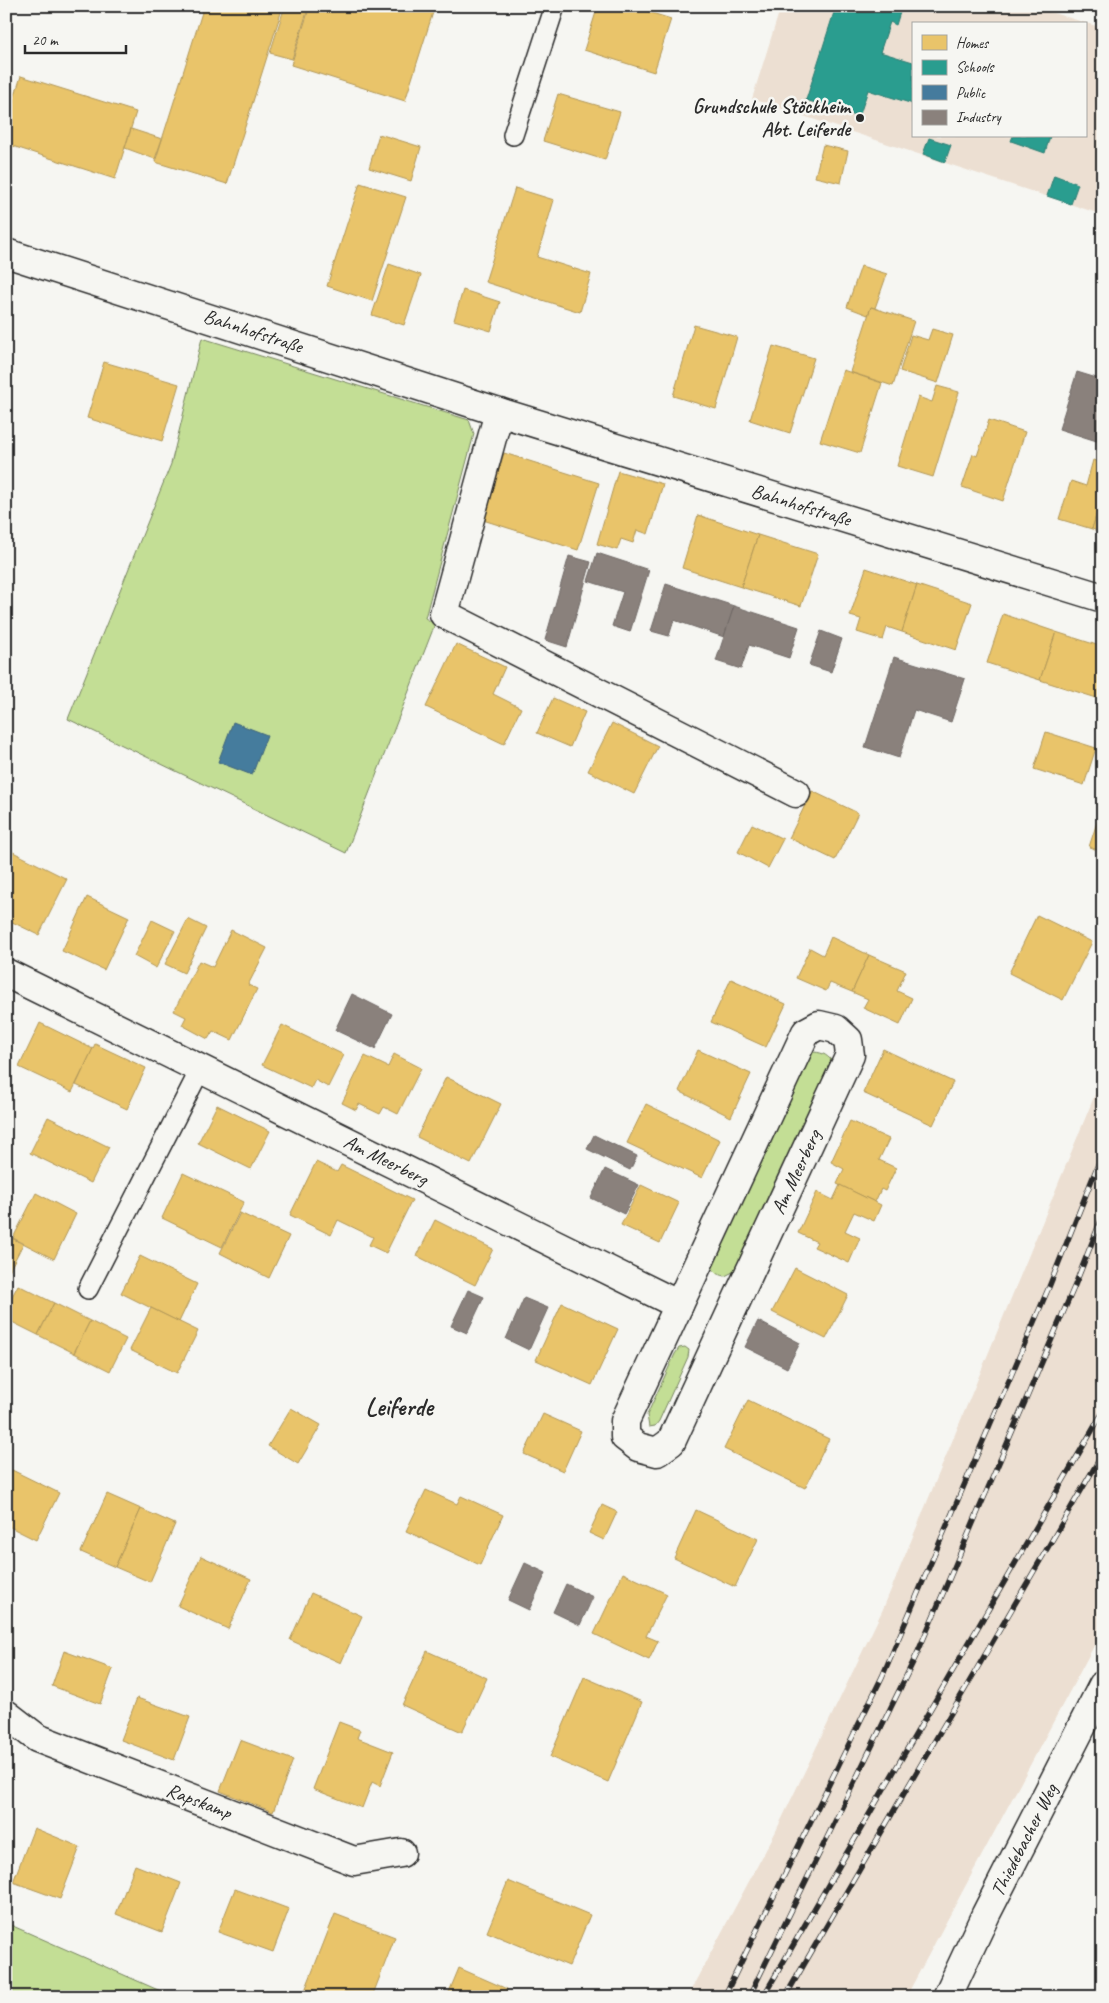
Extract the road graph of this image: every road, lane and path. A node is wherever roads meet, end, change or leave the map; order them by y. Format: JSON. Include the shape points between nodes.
{"nodes":[{"id":1,"x":555,"y":6,"type":"edge"},
{"id":2,"x":513,"y":135,"type":"dead end"},
{"id":3,"x":6,"y":253,"type":"edge"},
{"id":4,"x":499,"y":412,"type":"junction"},
{"id":5,"x":1103,"y":598,"type":"edge"},
{"id":6,"x":796,"y":793,"type":"dead end"},
{"id":7,"x":6,"y":973,"type":"edge"},
{"id":8,"x":201,"y":1068,"type":"junction"},
{"id":9,"x":88,"y":1289,"type":"dead end"},
{"id":10,"x":678,"y":1305,"type":"junction"},
{"id":11,"x":1103,"y":1685,"type":"edge"},
{"id":12,"x":6,"y":1714,"type":"edge"},
{"id":13,"x":401,"y":1853,"type":"dead end"},
{"id":14,"x":947,"y":1997,"type":"edge"}],
"edges":[{"from":1,"to":2,"type":"lane"},
{"from":3,"to":4,"type":"street","name":"Bahnhofstraße"},
{"from":4,"to":5,"type":"street","name":"Bahnhofstraße"},
{"from":4,"to":6,"type":"street","via":[[444,614]]},
{"from":7,"to":8,"type":"street","name":"Am Meerberg"},
{"from":8,"to":9,"type":"lane"},
{"from":8,"to":10,"type":"street","name":"Am Meerberg"},
{"from":10,"to":10,"type":"street","name":"Am Meerberg","via":[[806,1032],[818,1025],[836,1029],[848,1040],[850,1055],[671,1442],[656,1452],[638,1447],[625,1437],[624,1421]]},
{"from":11,"to":14,"type":"street","name":"Thiedebacher Weg"},
{"from":12,"to":13,"type":"street","name":"Rapskamp","via":[[37,1738],[354,1862]]}]}
